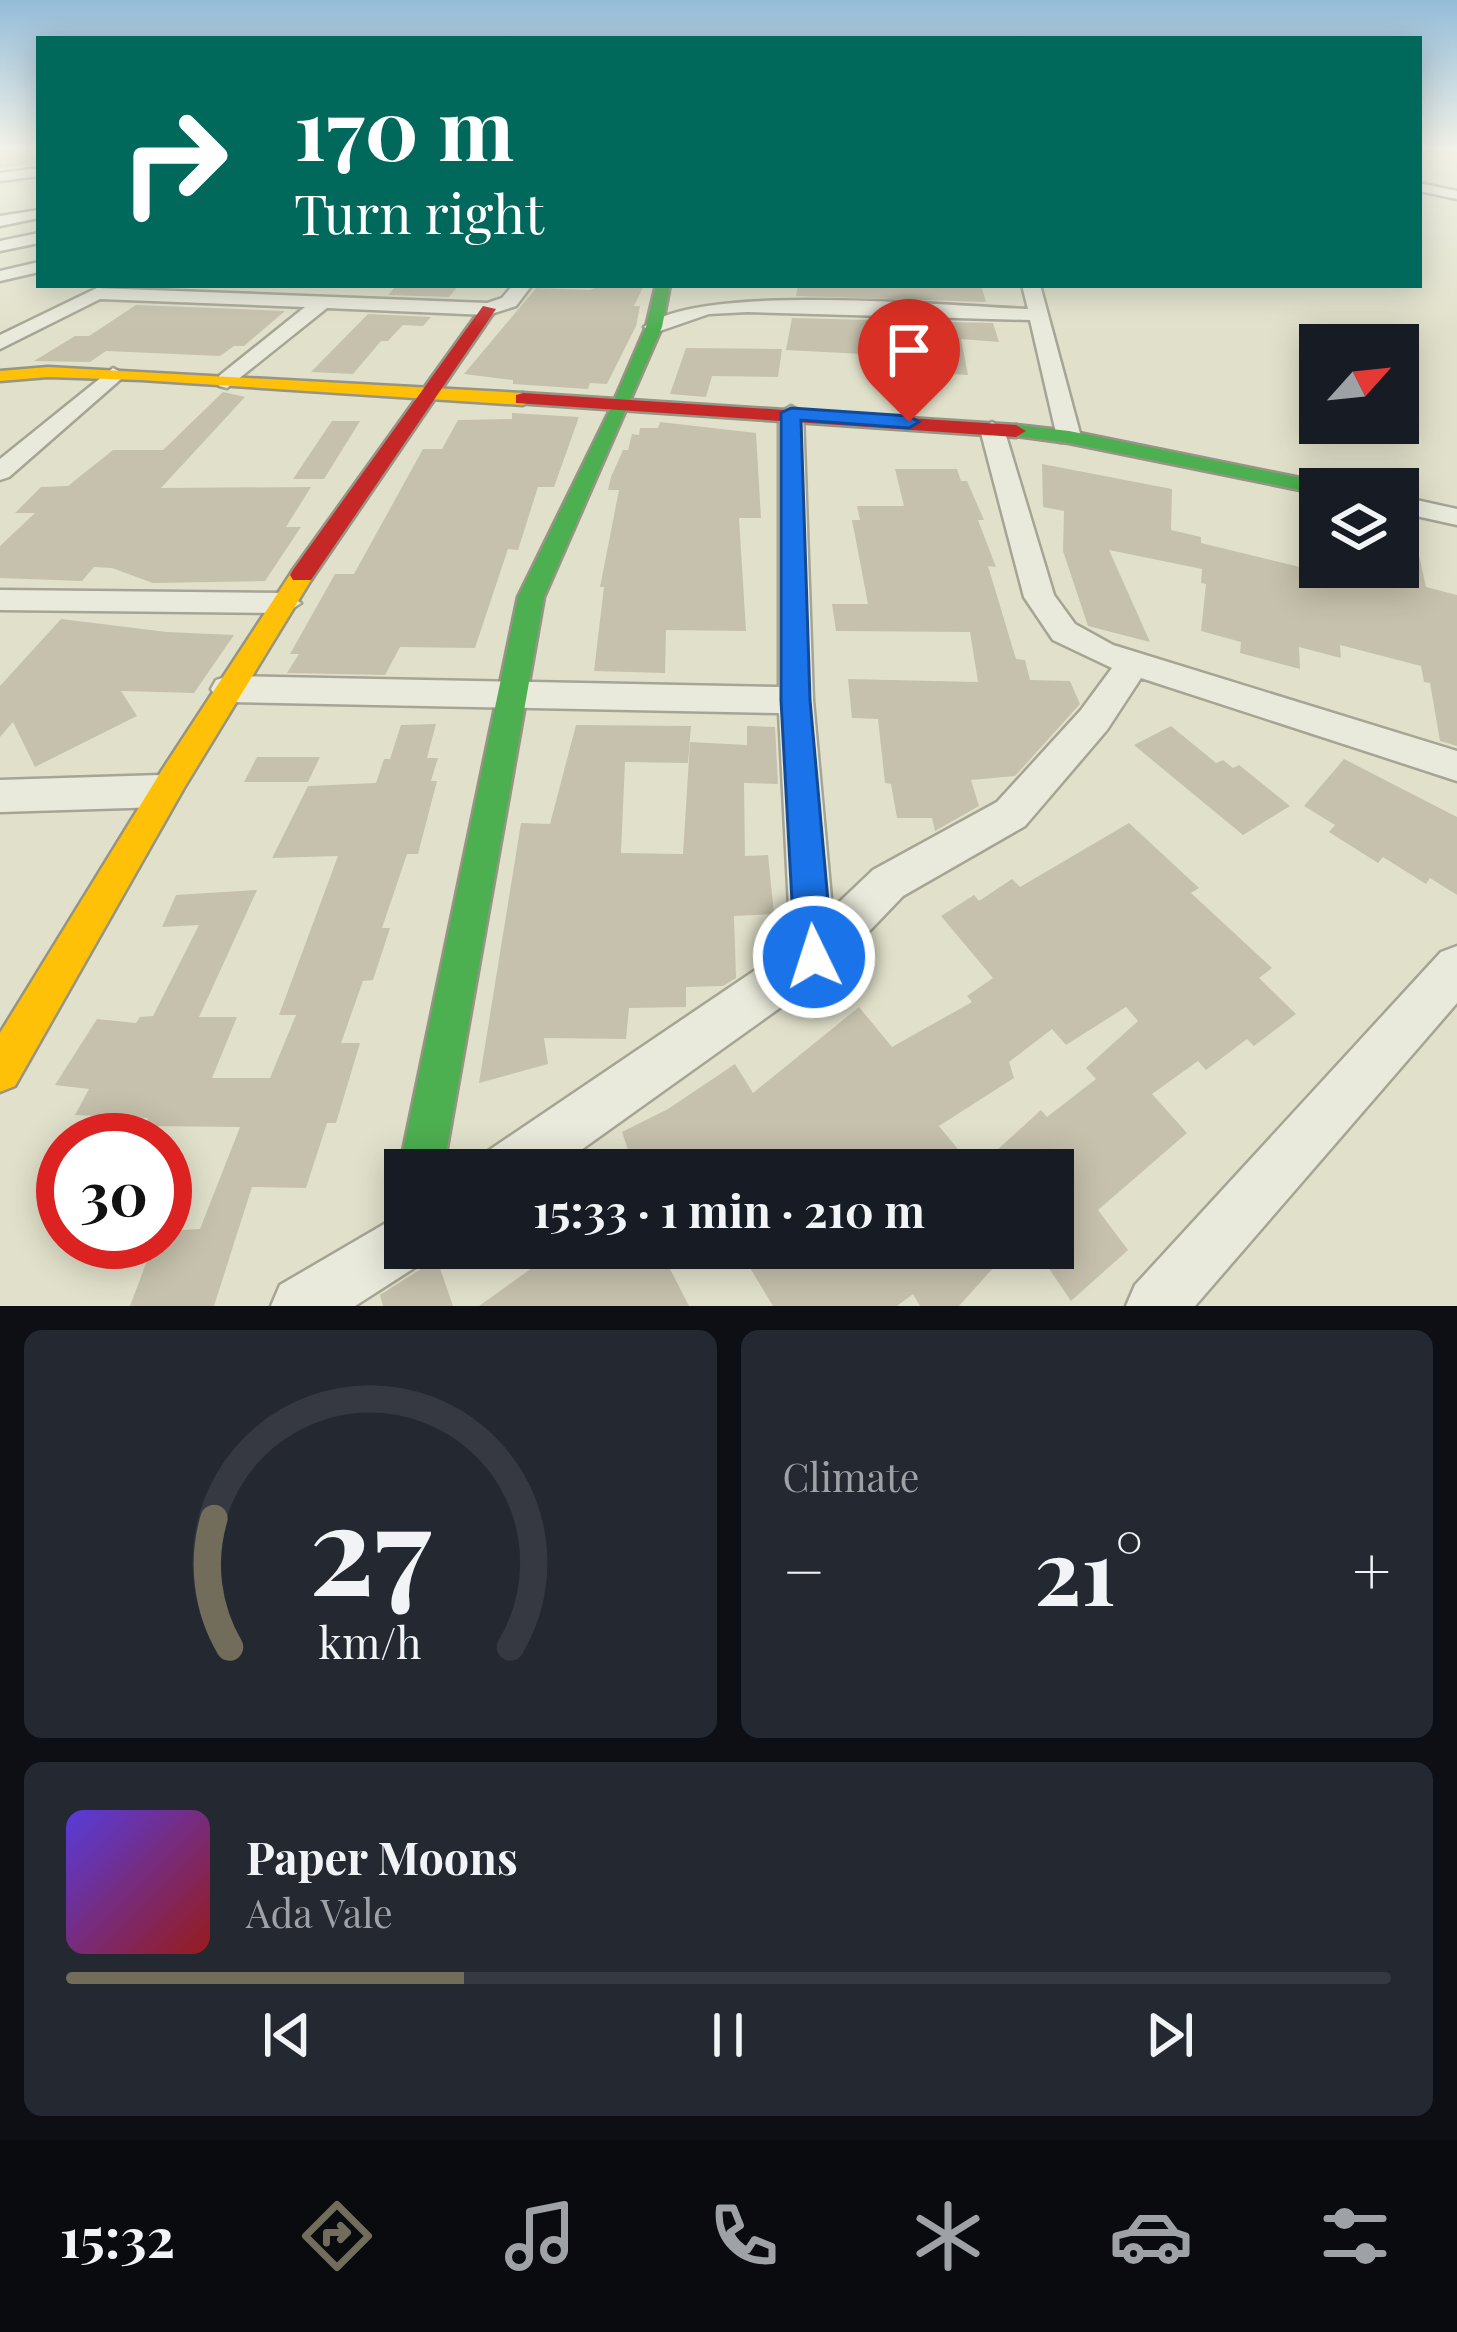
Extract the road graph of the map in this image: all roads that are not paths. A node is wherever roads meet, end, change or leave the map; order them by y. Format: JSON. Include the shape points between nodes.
{"nodes":[{"id":1,"x":36,"y":216,"type":"edge"},
{"id":2,"x":0,"y":221,"type":"edge"},
{"id":3,"x":36,"y":239,"type":"edge"},
{"id":4,"x":0,"y":246,"type":"edge"},
{"id":5,"x":36,"y":268,"type":"edge"},
{"id":6,"x":0,"y":276,"type":"edge"},
{"id":7,"x":521,"y":288,"type":"edge"},
{"id":8,"x":662,"y":288,"type":"edge"},
{"id":9,"x":1032,"y":288,"type":"edge"},
{"id":10,"x":97,"y":289,"type":"edge"},
{"id":11,"x":322,"y":303,"type":"junction"},
{"id":12,"x":488,"y":309,"type":"junction"},
{"id":13,"x":1039,"y":315,"type":"junction"},
{"id":14,"x":654,"y":328,"type":"junction"},
{"id":15,"x":0,"y":343,"type":"edge"},
{"id":16,"x":113,"y":374,"type":"junction"},
{"id":17,"x":0,"y":376,"type":"edge"},
{"id":18,"x":227,"y":381,"type":"junction"},
{"id":19,"x":425,"y":393,"type":"junction"},
{"id":20,"x":620,"y":408,"type":"junction"},
{"id":21,"x":791,"y":413,"type":"junction"},
{"id":22,"x":992,"y":429,"type":"junction"},
{"id":23,"x":1069,"y":437,"type":"junction"},
{"id":24,"x":0,"y":472,"type":"edge"},
{"id":25,"x":1299,"y":484,"type":"edge"},
{"id":26,"x":1419,"y":509,"type":"edge"},
{"id":27,"x":1457,"y":517,"type":"edge"},
{"id":28,"x":0,"y":600,"type":"edge"},
{"id":29,"x":286,"y":603,"type":"junction"},
{"id":30,"x":1133,"y":664,"type":"junction"},
{"id":31,"x":228,"y":689,"type":"junction"},
{"id":32,"x":510,"y":692,"type":"junction"},
{"id":33,"x":796,"y":700,"type":"junction"},
{"id":34,"x":1457,"y":766,"type":"edge"},
{"id":35,"x":161,"y":790,"type":"junction"},
{"id":36,"x":0,"y":796,"type":"edge"},
{"id":37,"x":814,"y":957,"type":"junction"},
{"id":38,"x":1457,"y":968,"type":"edge"},
{"id":39,"x":0,"y":1071,"type":"edge"},
{"id":40,"x":425,"y":1149,"type":"edge"},
{"id":41,"x":537,"y":1149,"type":"edge"},
{"id":42,"x":384,"y":1253,"type":"edge"},
{"id":43,"x":302,"y":1306,"type":"edge"},
{"id":44,"x":1156,"y":1306,"type":"edge"}],
"edges":[{"from":1,"to":2,"type":"street"},
{"from":3,"to":4,"type":"street"},
{"from":5,"to":6,"type":"street"},
{"from":7,"to":12,"type":"street"},
{"from":8,"to":14,"type":"street"},
{"from":9,"to":13,"type":"street"},
{"from":10,"to":11,"type":"street"},
{"from":10,"to":15,"type":"street","via":[[31,317]]},
{"from":11,"to":12,"type":"street"},
{"from":11,"to":18,"type":"street"},
{"from":12,"to":19,"type":"street"},
{"from":13,"to":14,"type":"street","via":[[748,305],[707,308]]},
{"from":13,"to":23,"type":"street"},
{"from":14,"to":20,"type":"street"},
{"from":16,"to":17,"type":"street"},
{"from":16,"to":18,"type":"street"},
{"from":16,"to":24,"type":"street"},
{"from":18,"to":19,"type":"street"},
{"from":19,"to":20,"type":"street"},
{"from":19,"to":29,"type":"street"},
{"from":20,"to":21,"type":"street"},
{"from":20,"to":32,"type":"street","via":[[531,597]]},
{"from":21,"to":22,"type":"street"},
{"from":21,"to":33,"type":"street"},
{"from":22,"to":23,"type":"street"},
{"from":22,"to":30,"type":"street","via":[[1040,597],[1064,632]]},
{"from":23,"to":25,"type":"street"},
{"from":26,"to":27,"type":"street"},
{"from":28,"to":29,"type":"street"},
{"from":29,"to":31,"type":"street"},
{"from":30,"to":34,"type":"street"},
{"from":30,"to":37,"type":"street","via":[[1011,814],[888,883]]},
{"from":31,"to":32,"type":"street"},
{"from":31,"to":35,"type":"street"},
{"from":32,"to":33,"type":"street"},
{"from":32,"to":40,"type":"street"},
{"from":33,"to":37,"type":"street"},
{"from":35,"to":36,"type":"street"},
{"from":35,"to":39,"type":"street"},
{"from":37,"to":41,"type":"street"},
{"from":38,"to":44,"type":"street"},
{"from":42,"to":43,"type":"street"}]}
